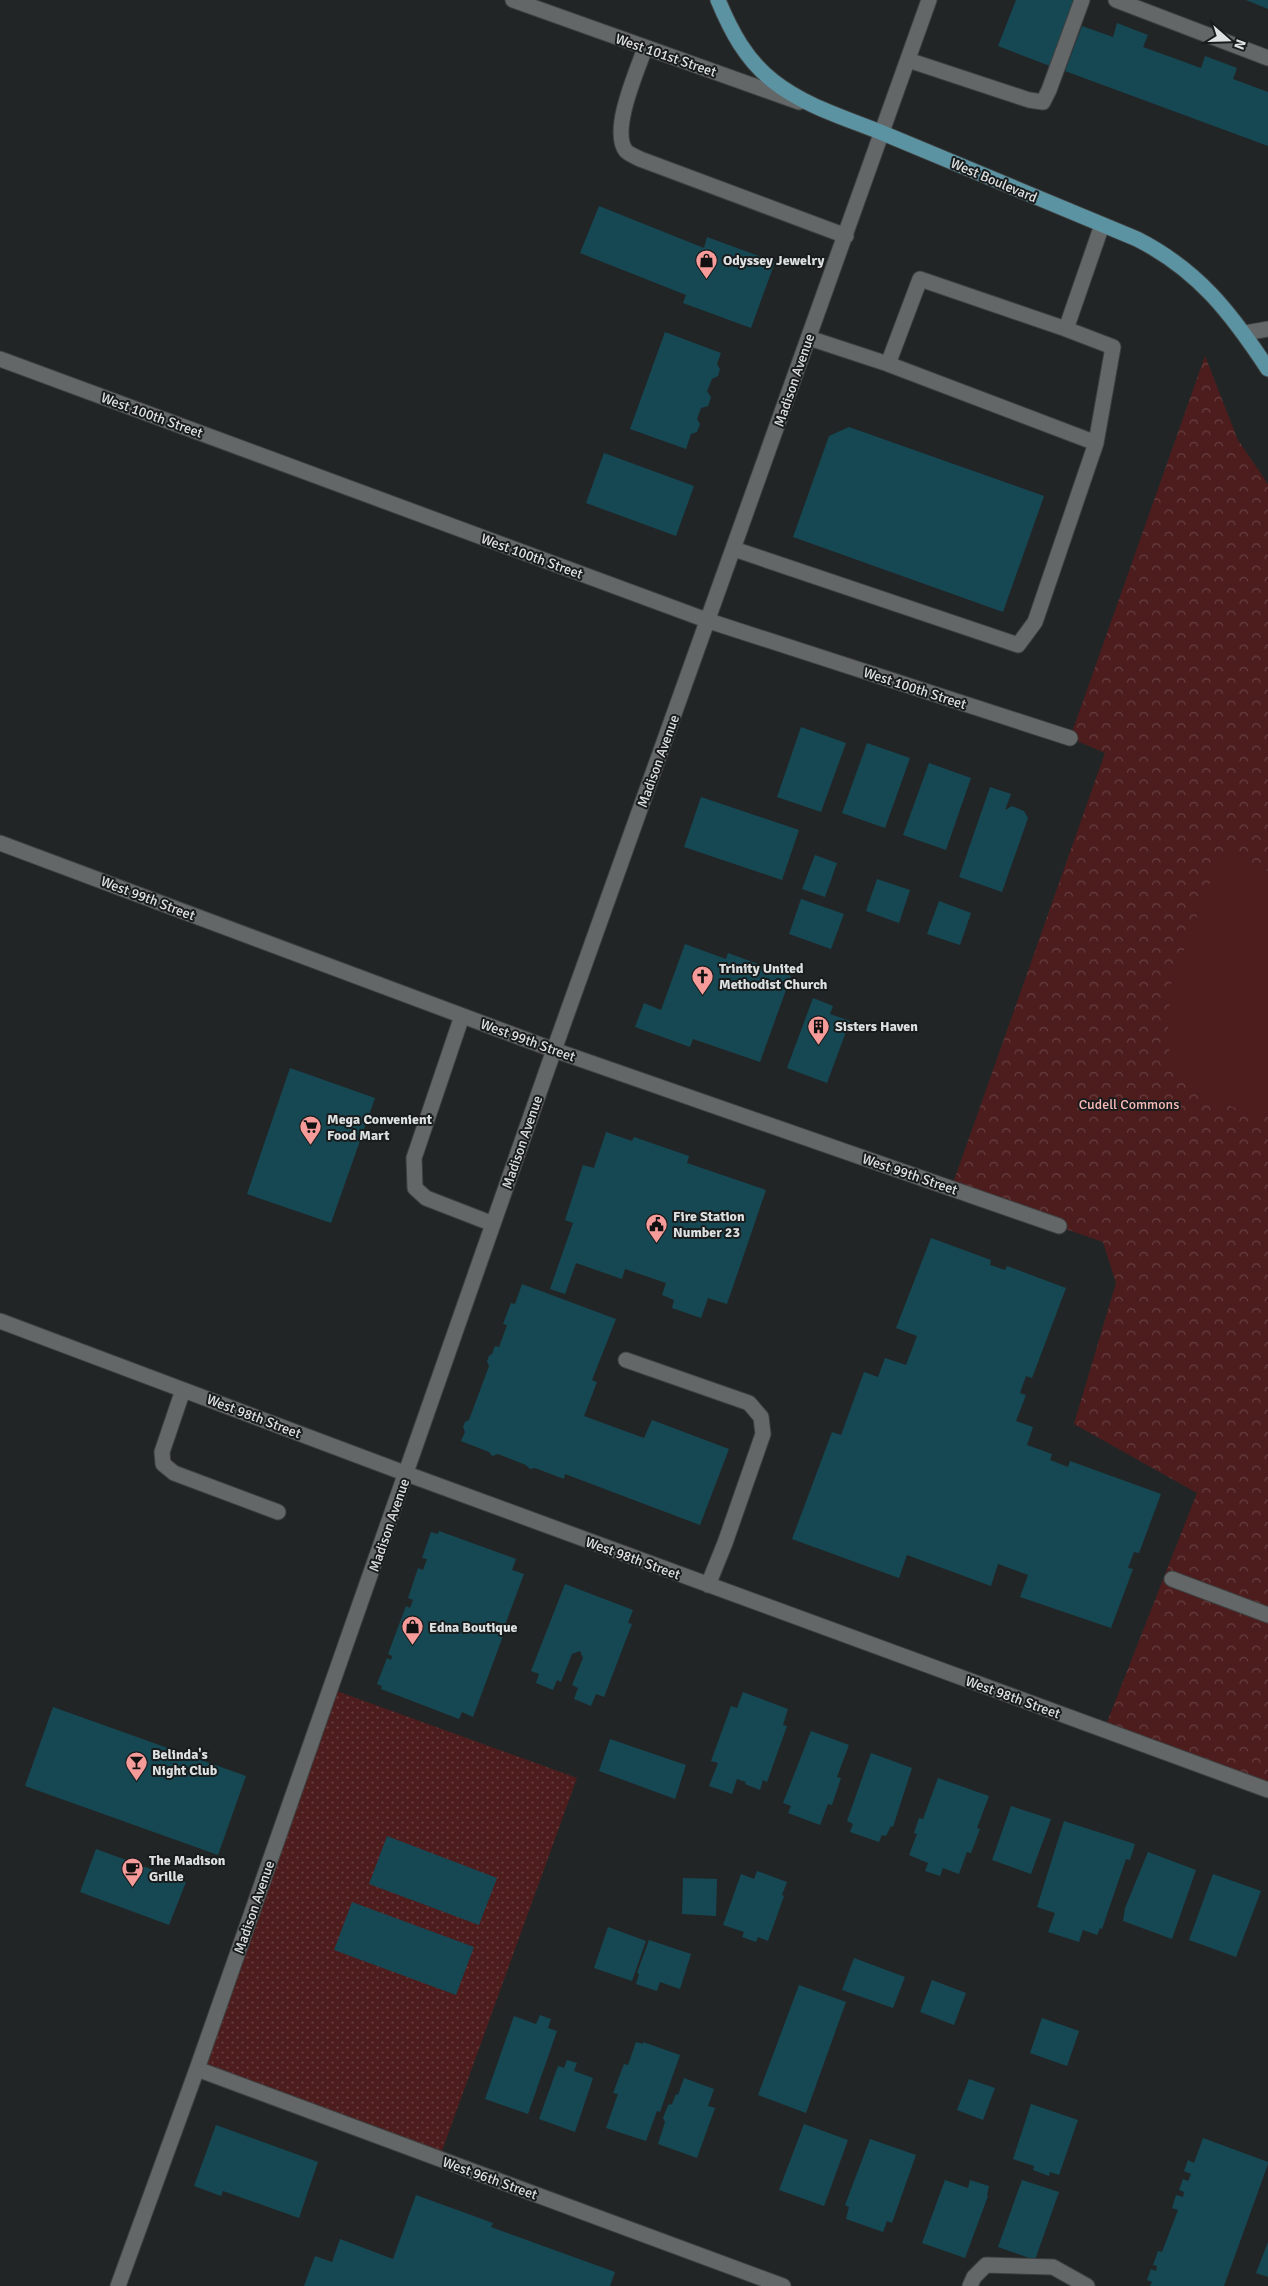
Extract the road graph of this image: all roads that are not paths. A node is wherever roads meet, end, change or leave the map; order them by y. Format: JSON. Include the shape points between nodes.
{"nodes":[{"id":1,"x":512,"y":0,"type":"edge"},
{"id":2,"x":718,"y":0,"type":"edge"},
{"id":3,"x":929,"y":0,"type":"edge"},
{"id":4,"x":1082,"y":0,"type":"edge"},
{"id":5,"x":1116,"y":0,"type":"edge"},
{"id":6,"x":644,"y":48,"type":"junction"},
{"id":7,"x":1268,"y":58,"type":"edge"},
{"id":8,"x":908,"y":60,"type":"junction"},
{"id":9,"x":820,"y":109,"type":"junction"},
{"id":10,"x":882,"y":133,"type":"junction"},
{"id":11,"x":1102,"y":225,"type":"junction"},
{"id":12,"x":846,"y":236,"type":"junction"},
{"id":13,"x":1268,"y":328,"type":"edge"},
{"id":14,"x":1066,"y":329,"type":"junction"},
{"id":15,"x":1245,"y":333,"type":"junction"},
{"id":16,"x":809,"y":338,"type":"junction"},
{"id":17,"x":0,"y":359,"type":"edge"},
{"id":18,"x":888,"y":364,"type":"junction"},
{"id":19,"x":1268,"y":369,"type":"edge"},
{"id":20,"x":1096,"y":443,"type":"junction"},
{"id":21,"x":734,"y":549,"type":"junction"},
{"id":22,"x":709,"y":621,"type":"junction"},
{"id":23,"x":1070,"y":738,"type":"dead end"},
{"id":24,"x":0,"y":843,"type":"edge"},
{"id":25,"x":462,"y":1016,"type":"junction"},
{"id":26,"x":554,"y":1050,"type":"junction"},
{"id":27,"x":493,"y":1224,"type":"junction"},
{"id":28,"x":1059,"y":1226,"type":"dead end"},
{"id":29,"x":0,"y":1321,"type":"edge"},
{"id":30,"x":626,"y":1360,"type":"dead end"},
{"id":31,"x":184,"y":1390,"type":"junction"},
{"id":32,"x":407,"y":1474,"type":"junction"},
{"id":33,"x":278,"y":1512,"type":"dead end"},
{"id":34,"x":1172,"y":1579,"type":"dead end"},
{"id":35,"x":708,"y":1585,"type":"junction"},
{"id":36,"x":1268,"y":1615,"type":"edge"},
{"id":37,"x":1268,"y":1790,"type":"edge"},
{"id":38,"x":197,"y":2069,"type":"junction"},
{"id":39,"x":118,"y":2286,"type":"edge"},
{"id":40,"x":783,"y":2286,"type":"edge"},
{"id":41,"x":970,"y":2286,"type":"edge"},
{"id":42,"x":1087,"y":2286,"type":"edge"}],
"edges":[{"from":1,"to":6,"type":"street","name":"West 101st Street"},
{"from":2,"to":9,"type":"main road","name":"West Boulevard","via":[[734,34],[760,69],[794,95]]},
{"from":3,"to":8,"type":"street","name":"Madison Avenue"},
{"from":4,"to":8,"type":"street","via":[[1043,102]]},
{"from":5,"to":7,"type":"street"},
{"from":6,"to":9,"type":"street","name":"West 101st Street"},
{"from":6,"to":12,"type":"street","via":[[623,114],[620,135],[626,151]]},
{"from":8,"to":10,"type":"street","name":"Madison Avenue"},
{"from":9,"to":10,"type":"main road","name":"West Boulevard"},
{"from":10,"to":11,"type":"main road","name":"West Boulevard"},
{"from":10,"to":12,"type":"street","name":"Madison Avenue"},
{"from":11,"to":14,"type":"street"},
{"from":11,"to":15,"type":"main road","name":"West Boulevard","via":[[1154,248],[1181,265],[1214,296]]},
{"from":12,"to":16,"type":"street","name":"Madison Avenue"},
{"from":13,"to":15,"type":"street"},
{"from":14,"to":18,"type":"street","via":[[920,279]]},
{"from":14,"to":20,"type":"street","via":[[1113,347]]},
{"from":15,"to":19,"type":"main road","name":"West Boulevard"},
{"from":16,"to":18,"type":"street"},
{"from":16,"to":21,"type":"street","name":"Madison Avenue"},
{"from":17,"to":22,"type":"street","name":"West 100th Street"},
{"from":18,"to":20,"type":"street"},
{"from":20,"to":21,"type":"street","via":[[1035,622],[1018,645]]},
{"from":21,"to":22,"type":"street","name":"Madison Avenue"},
{"from":22,"to":23,"type":"street","name":"West 100th Street"},
{"from":22,"to":26,"type":"street","name":"Madison Avenue"},
{"from":24,"to":25,"type":"street","name":"West 99th Street"},
{"from":25,"to":26,"type":"street","name":"West 99th Street"},
{"from":25,"to":27,"type":"street","via":[[414,1158],[415,1188],[426,1198]]},
{"from":26,"to":27,"type":"street","name":"Madison Avenue"},
{"from":26,"to":28,"type":"street","name":"West 99th Street"},
{"from":27,"to":32,"type":"street","name":"Madison Avenue"},
{"from":29,"to":31,"type":"street","name":"West 98th Street"},
{"from":30,"to":35,"type":"street","via":[[749,1403],[760,1417],[763,1434]]},
{"from":31,"to":32,"type":"street","name":"West 98th Street"},
{"from":31,"to":33,"type":"street","via":[[162,1452],[163,1464],[174,1472]]},
{"from":32,"to":35,"type":"street","name":"West 98th Street"},
{"from":32,"to":38,"type":"street","name":"Madison Avenue"},
{"from":34,"to":36,"type":"street"},
{"from":35,"to":37,"type":"street","name":"West 98th Street"},
{"from":38,"to":39,"type":"street","name":"Madison Avenue"},
{"from":38,"to":40,"type":"street","name":"West 96th Street"},
{"from":41,"to":42,"type":"street","via":[[986,2265],[1004,2264],[1053,2267]]}]}
